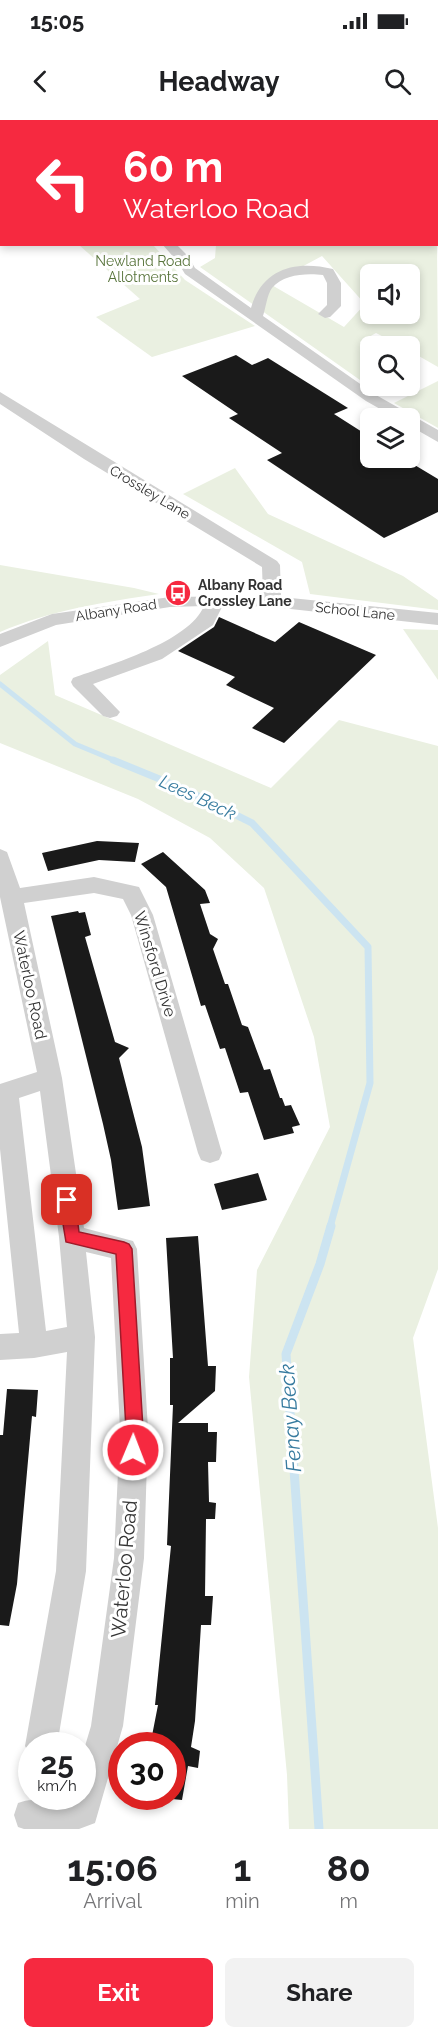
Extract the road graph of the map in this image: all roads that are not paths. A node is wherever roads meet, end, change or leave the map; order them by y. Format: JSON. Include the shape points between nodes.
{"nodes":[{"id":1,"x":170,"y":246,"type":"edge"},
{"id":2,"x":325,"y":314,"type":"dead end"},
{"id":3,"x":256,"y":317,"type":"junction"},
{"id":4,"x":0,"y":397,"type":"edge"},
{"id":5,"x":389,"y":408,"type":"edge"},
{"id":6,"x":420,"y":426,"type":"edge"},
{"id":7,"x":438,"y":437,"type":"edge"},
{"id":8,"x":216,"y":600,"type":"junction"},
{"id":9,"x":272,"y":603,"type":"junction"},
{"id":10,"x":438,"y":619,"type":"edge"},
{"id":11,"x":0,"y":640,"type":"edge"},
{"id":12,"x":110,"y":712,"type":"dead end"},
{"id":13,"x":0,"y":857,"type":"edge"},
{"id":14,"x":12,"y":897,"type":"junction"},
{"id":15,"x":50,"y":1078,"type":"junction"},
{"id":16,"x":210,"y":1153,"type":"dead end"},
{"id":17,"x":72,"y":1237,"type":"junction"},
{"id":18,"x":81,"y":1337,"type":"junction"},
{"id":19,"x":34,"y":1345,"type":"junction"},
{"id":20,"x":0,"y":1347,"type":"edge"},
{"id":21,"x":43,"y":1732,"type":"edge"},
{"id":22,"x":29,"y":1814,"type":"edge"}],
"edges":[{"from":1,"to":3,"type":"street","via":[[190,271]]},
{"from":2,"to":3,"type":"street","via":[[334,306],[334,283],[328,272],[315,270],[281,276],[267,285]]},
{"from":3,"to":5,"type":"street"},
{"from":4,"to":9,"type":"street","name":"Crossley Lane","via":[[271,565]]},
{"from":6,"to":7,"type":"street"},
{"from":8,"to":9,"type":"street","name":"Albany Road"},
{"from":8,"to":11,"type":"street","name":"Albany Road","via":[[170,602],[52,620]]},
{"from":8,"to":12,"type":"street","via":[[207,621],[155,655],[80,682]]},
{"from":9,"to":10,"type":"street","name":"School Lane"},
{"from":13,"to":14,"type":"street","name":"Waterloo Road"},
{"from":14,"to":15,"type":"street","name":"Waterloo Road"},
{"from":14,"to":16,"type":"street","name":"Winsford Drive","via":[[94,885],[131,893],[142,915]]},
{"from":15,"to":17,"type":"street","name":"Waterloo Road"},
{"from":15,"to":19,"type":"street","via":[[6,1092]]},
{"from":17,"to":18,"type":"street","name":"Waterloo Road"},
{"from":17,"to":22,"type":"street","name":"Waterloo Road","via":[[124,1249],[134,1429],[129,1558],[107,1726],[83,1811],[57,1820]]},
{"from":18,"to":19,"type":"street"},
{"from":18,"to":21,"type":"street","name":"Waterloo Road","via":[[71,1570]]},
{"from":19,"to":20,"type":"street"}]}
